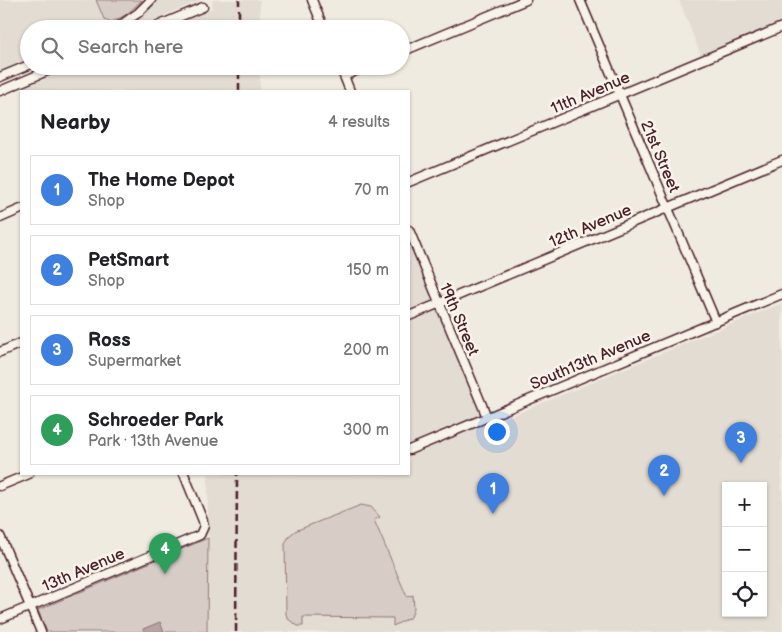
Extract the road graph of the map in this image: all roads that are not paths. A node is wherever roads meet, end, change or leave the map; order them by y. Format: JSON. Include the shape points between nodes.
{"nodes":[{"id":1,"x":151,"y":0,"type":"edge"},
{"id":2,"x":312,"y":0,"type":"edge"},
{"id":3,"x":526,"y":0,"type":"edge"},
{"id":4,"x":580,"y":0,"type":"edge"},
{"id":5,"x":202,"y":7,"type":"dead end"},
{"id":6,"x":128,"y":20,"type":"edge"},
{"id":7,"x":171,"y":20,"type":"edge"},
{"id":8,"x":320,"y":20,"type":"edge"},
{"id":9,"x":782,"y":27,"type":"edge"},
{"id":10,"x":410,"y":48,"type":"edge"},
{"id":11,"x":20,"y":69,"type":"edge"},
{"id":12,"x":37,"y":75,"type":"edge"},
{"id":13,"x":344,"y":76,"type":"edge"},
{"id":14,"x":0,"y":77,"type":"edge"},
{"id":15,"x":18,"y":83,"type":"junction"},
{"id":16,"x":0,"y":90,"type":"edge"},
{"id":17,"x":22,"y":90,"type":"edge"},
{"id":18,"x":350,"y":90,"type":"edge"},
{"id":19,"x":620,"y":94,"type":"junction"},
{"id":20,"x":782,"y":160,"type":"edge"},
{"id":21,"x":410,"y":182,"type":"edge"},
{"id":22,"x":668,"y":208,"type":"junction"},
{"id":23,"x":20,"y":209,"type":"edge"},
{"id":24,"x":0,"y":218,"type":"edge"},
{"id":25,"x":410,"y":232,"type":"edge"},
{"id":26,"x":782,"y":294,"type":"edge"},
{"id":27,"x":439,"y":304,"type":"junction"},
{"id":28,"x":410,"y":316,"type":"edge"},
{"id":29,"x":716,"y":322,"type":"junction"},
{"id":30,"x":20,"y":343,"type":"edge"},
{"id":31,"x":0,"y":352,"type":"edge"},
{"id":32,"x":487,"y":417,"type":"junction"},
{"id":33,"x":410,"y":450,"type":"edge"},
{"id":34,"x":27,"y":475,"type":"edge"},
{"id":35,"x":184,"y":475,"type":"edge"},
{"id":36,"x":0,"y":486,"type":"edge"},
{"id":37,"x":0,"y":536,"type":"edge"},
{"id":38,"x":30,"y":607,"type":"junction"},
{"id":39,"x":0,"y":619,"type":"edge"},
{"id":40,"x":41,"y":632,"type":"edge"}],
"edges":[{"from":1,"to":6,"type":"street"},
{"from":2,"to":8,"type":"street"},
{"from":3,"to":10,"type":"street"},
{"from":4,"to":19,"type":"street","name":"21st Street"},
{"from":5,"to":7,"type":"street"},
{"from":9,"to":19,"type":"street","name":"11th Avenue"},
{"from":11,"to":14,"type":"street"},
{"from":12,"to":15,"type":"street"},
{"from":13,"to":18,"type":"street"},
{"from":15,"to":16,"type":"street"},
{"from":15,"to":17,"type":"street"},
{"from":19,"to":21,"type":"street","name":"11th Avenue"},
{"from":19,"to":22,"type":"street","name":"21st Street"},
{"from":20,"to":22,"type":"street","name":"12th Avenue"},
{"from":22,"to":27,"type":"street","name":"12th Avenue"},
{"from":22,"to":29,"type":"street","name":"21st Street"},
{"from":23,"to":24,"type":"street"},
{"from":25,"to":27,"type":"street","name":"19th Street"},
{"from":26,"to":29,"type":"street","name":"South13th Avenue"},
{"from":27,"to":28,"type":"street","name":"12th Avenue"},
{"from":27,"to":32,"type":"street","name":"19th Street"},
{"from":29,"to":32,"type":"street","name":"South13th Avenue"},
{"from":30,"to":31,"type":"street"},
{"from":32,"to":33,"type":"street","name":"South13th Avenue"},
{"from":34,"to":36,"type":"street"},
{"from":35,"to":38,"type":"street","name":"13th Avenue","via":[[203,521],[203,531],[195,538]]},
{"from":37,"to":38,"type":"street"},
{"from":38,"to":39,"type":"street","name":"13th Avenue"},
{"from":38,"to":40,"type":"street"}]}
